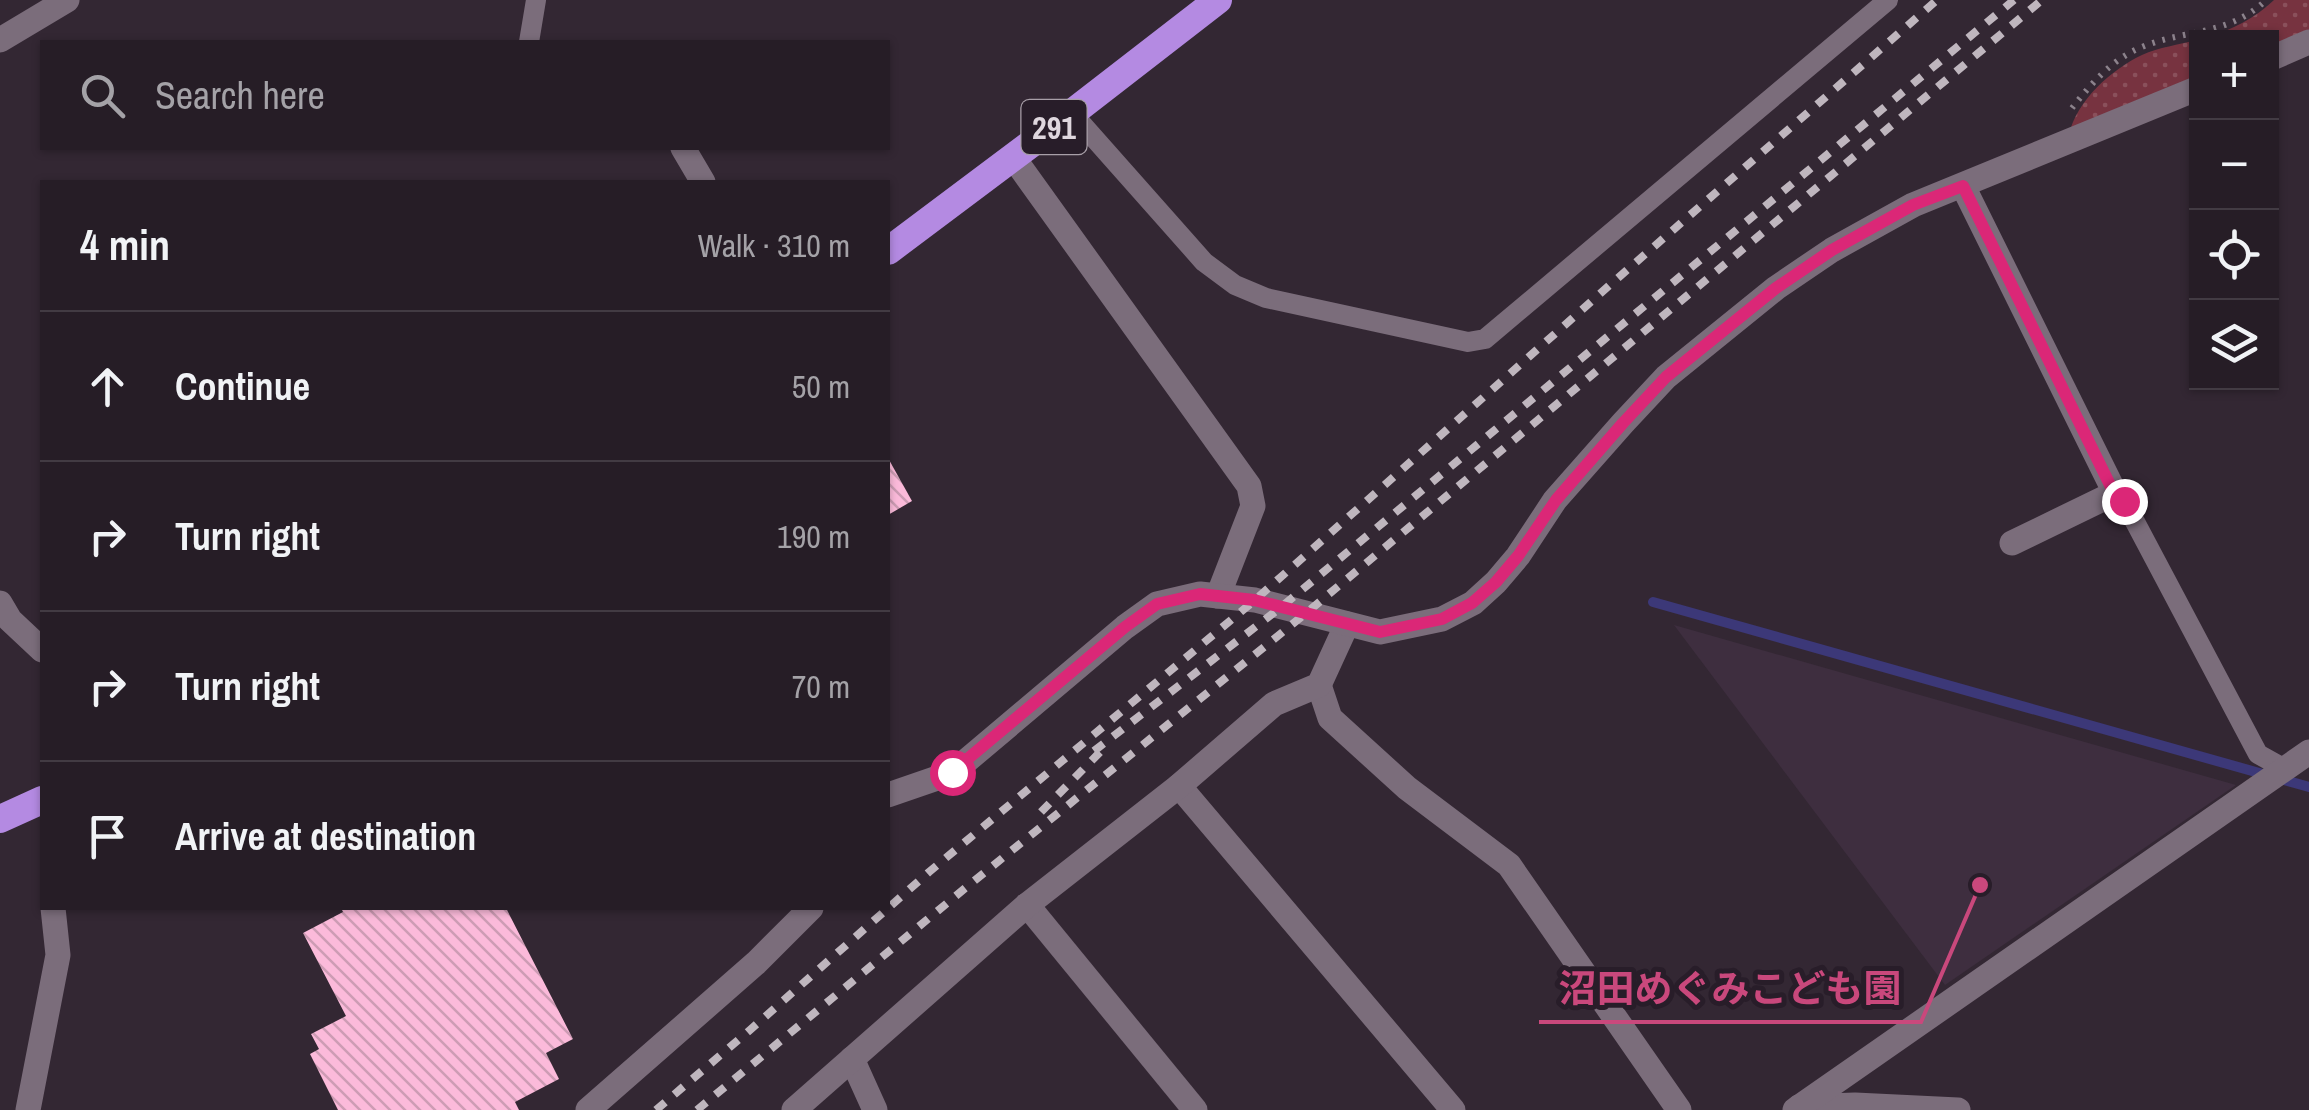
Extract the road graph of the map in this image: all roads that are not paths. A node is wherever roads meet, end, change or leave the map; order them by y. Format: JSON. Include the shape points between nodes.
{"nodes":[{"id":1,"x":67,"y":0,"type":"edge"},
{"id":2,"x":536,"y":0,"type":"edge"},
{"id":3,"x":1218,"y":0,"type":"edge"},
{"id":4,"x":1888,"y":0,"type":"edge"},
{"id":5,"x":0,"y":40,"type":"edge"},
{"id":6,"x":528,"y":40,"type":"edge"},
{"id":7,"x":2309,"y":42,"type":"edge"},
{"id":8,"x":2279,"y":55,"type":"edge"},
{"id":9,"x":2189,"y":92,"type":"edge"},
{"id":10,"x":1072,"y":113,"type":"junction"},
{"id":11,"x":684,"y":150,"type":"edge"},
{"id":12,"x":1013,"y":158,"type":"junction"},
{"id":13,"x":702,"y":180,"type":"edge"},
{"id":14,"x":1963,"y":186,"type":"junction"},
{"id":15,"x":890,"y":250,"type":"edge"},
{"id":16,"x":2114,"y":493,"type":"junction"},
{"id":17,"x":2012,"y":543,"type":"dead end"},
{"id":18,"x":1218,"y":596,"type":"junction"},
{"id":19,"x":0,"y":603,"type":"edge"},
{"id":20,"x":1347,"y":624,"type":"junction"},
{"id":21,"x":40,"y":648,"type":"edge"},
{"id":22,"x":1318,"y":685,"type":"junction"},
{"id":23,"x":2309,"y":752,"type":"edge"},
{"id":24,"x":2276,"y":775,"type":"junction"},
{"id":25,"x":1179,"y":786,"type":"junction"},
{"id":26,"x":890,"y":794,"type":"edge"},
{"id":27,"x":40,"y":808,"type":"edge"},
{"id":28,"x":0,"y":819,"type":"edge"},
{"id":29,"x":1028,"y":905,"type":"junction"},
{"id":30,"x":53,"y":910,"type":"edge"},
{"id":31,"x":808,"y":910,"type":"edge"},
{"id":32,"x":852,"y":1059,"type":"junction"},
{"id":33,"x":1797,"y":1108,"type":"edge"},
{"id":34,"x":28,"y":1110,"type":"edge"},
{"id":35,"x":588,"y":1110,"type":"edge"},
{"id":36,"x":794,"y":1110,"type":"edge"},
{"id":37,"x":875,"y":1110,"type":"edge"},
{"id":38,"x":1195,"y":1110,"type":"edge"},
{"id":39,"x":1453,"y":1110,"type":"edge"},
{"id":40,"x":1679,"y":1110,"type":"edge"},
{"id":41,"x":1958,"y":1110,"type":"edge"}],
"edges":[{"from":1,"to":5,"type":"street"},
{"from":2,"to":6,"type":"lane"},
{"from":3,"to":10,"type":"highway","number":"291"},
{"from":4,"to":10,"type":"lane","via":[[1485,340],[1468,342],[1266,298],[1235,284],[1204,262]]},
{"from":7,"to":8,"type":"street"},
{"from":9,"to":14,"type":"street"},
{"from":10,"to":12,"type":"highway","number":"291"},
{"from":11,"to":13,"type":"street"},
{"from":12,"to":15,"type":"highway","number":"291"},
{"from":12,"to":18,"type":"street","via":[[1249,486],[1253,506]]},
{"from":14,"to":16,"type":"street"},
{"from":14,"to":20,"type":"street","via":[[1832,250],[1666,377],[1472,603],[1442,619],[1380,632]]},
{"from":16,"to":17,"type":"street"},
{"from":16,"to":24,"type":"lane","via":[[2258,754]]},
{"from":18,"to":20,"type":"street"},
{"from":18,"to":26,"type":"street","via":[[1157,604],[952,772]]},
{"from":19,"to":21,"type":"street"},
{"from":20,"to":22,"type":"street"},
{"from":22,"to":25,"type":"street","via":[[1274,704]]},
{"from":22,"to":40,"type":"street","via":[[1330,718],[1508,865]]},
{"from":23,"to":24,"type":"street"},
{"from":24,"to":33,"type":"street"},
{"from":25,"to":29,"type":"street"},
{"from":25,"to":39,"type":"street"},
{"from":27,"to":28,"type":"highway"},
{"from":29,"to":32,"type":"street"},
{"from":29,"to":38,"type":"street"},
{"from":30,"to":34,"type":"street","via":[[58,954]]},
{"from":31,"to":35,"type":"street"},
{"from":32,"to":36,"type":"street"},
{"from":32,"to":37,"type":"street"},
{"from":33,"to":41,"type":"street"}]}
